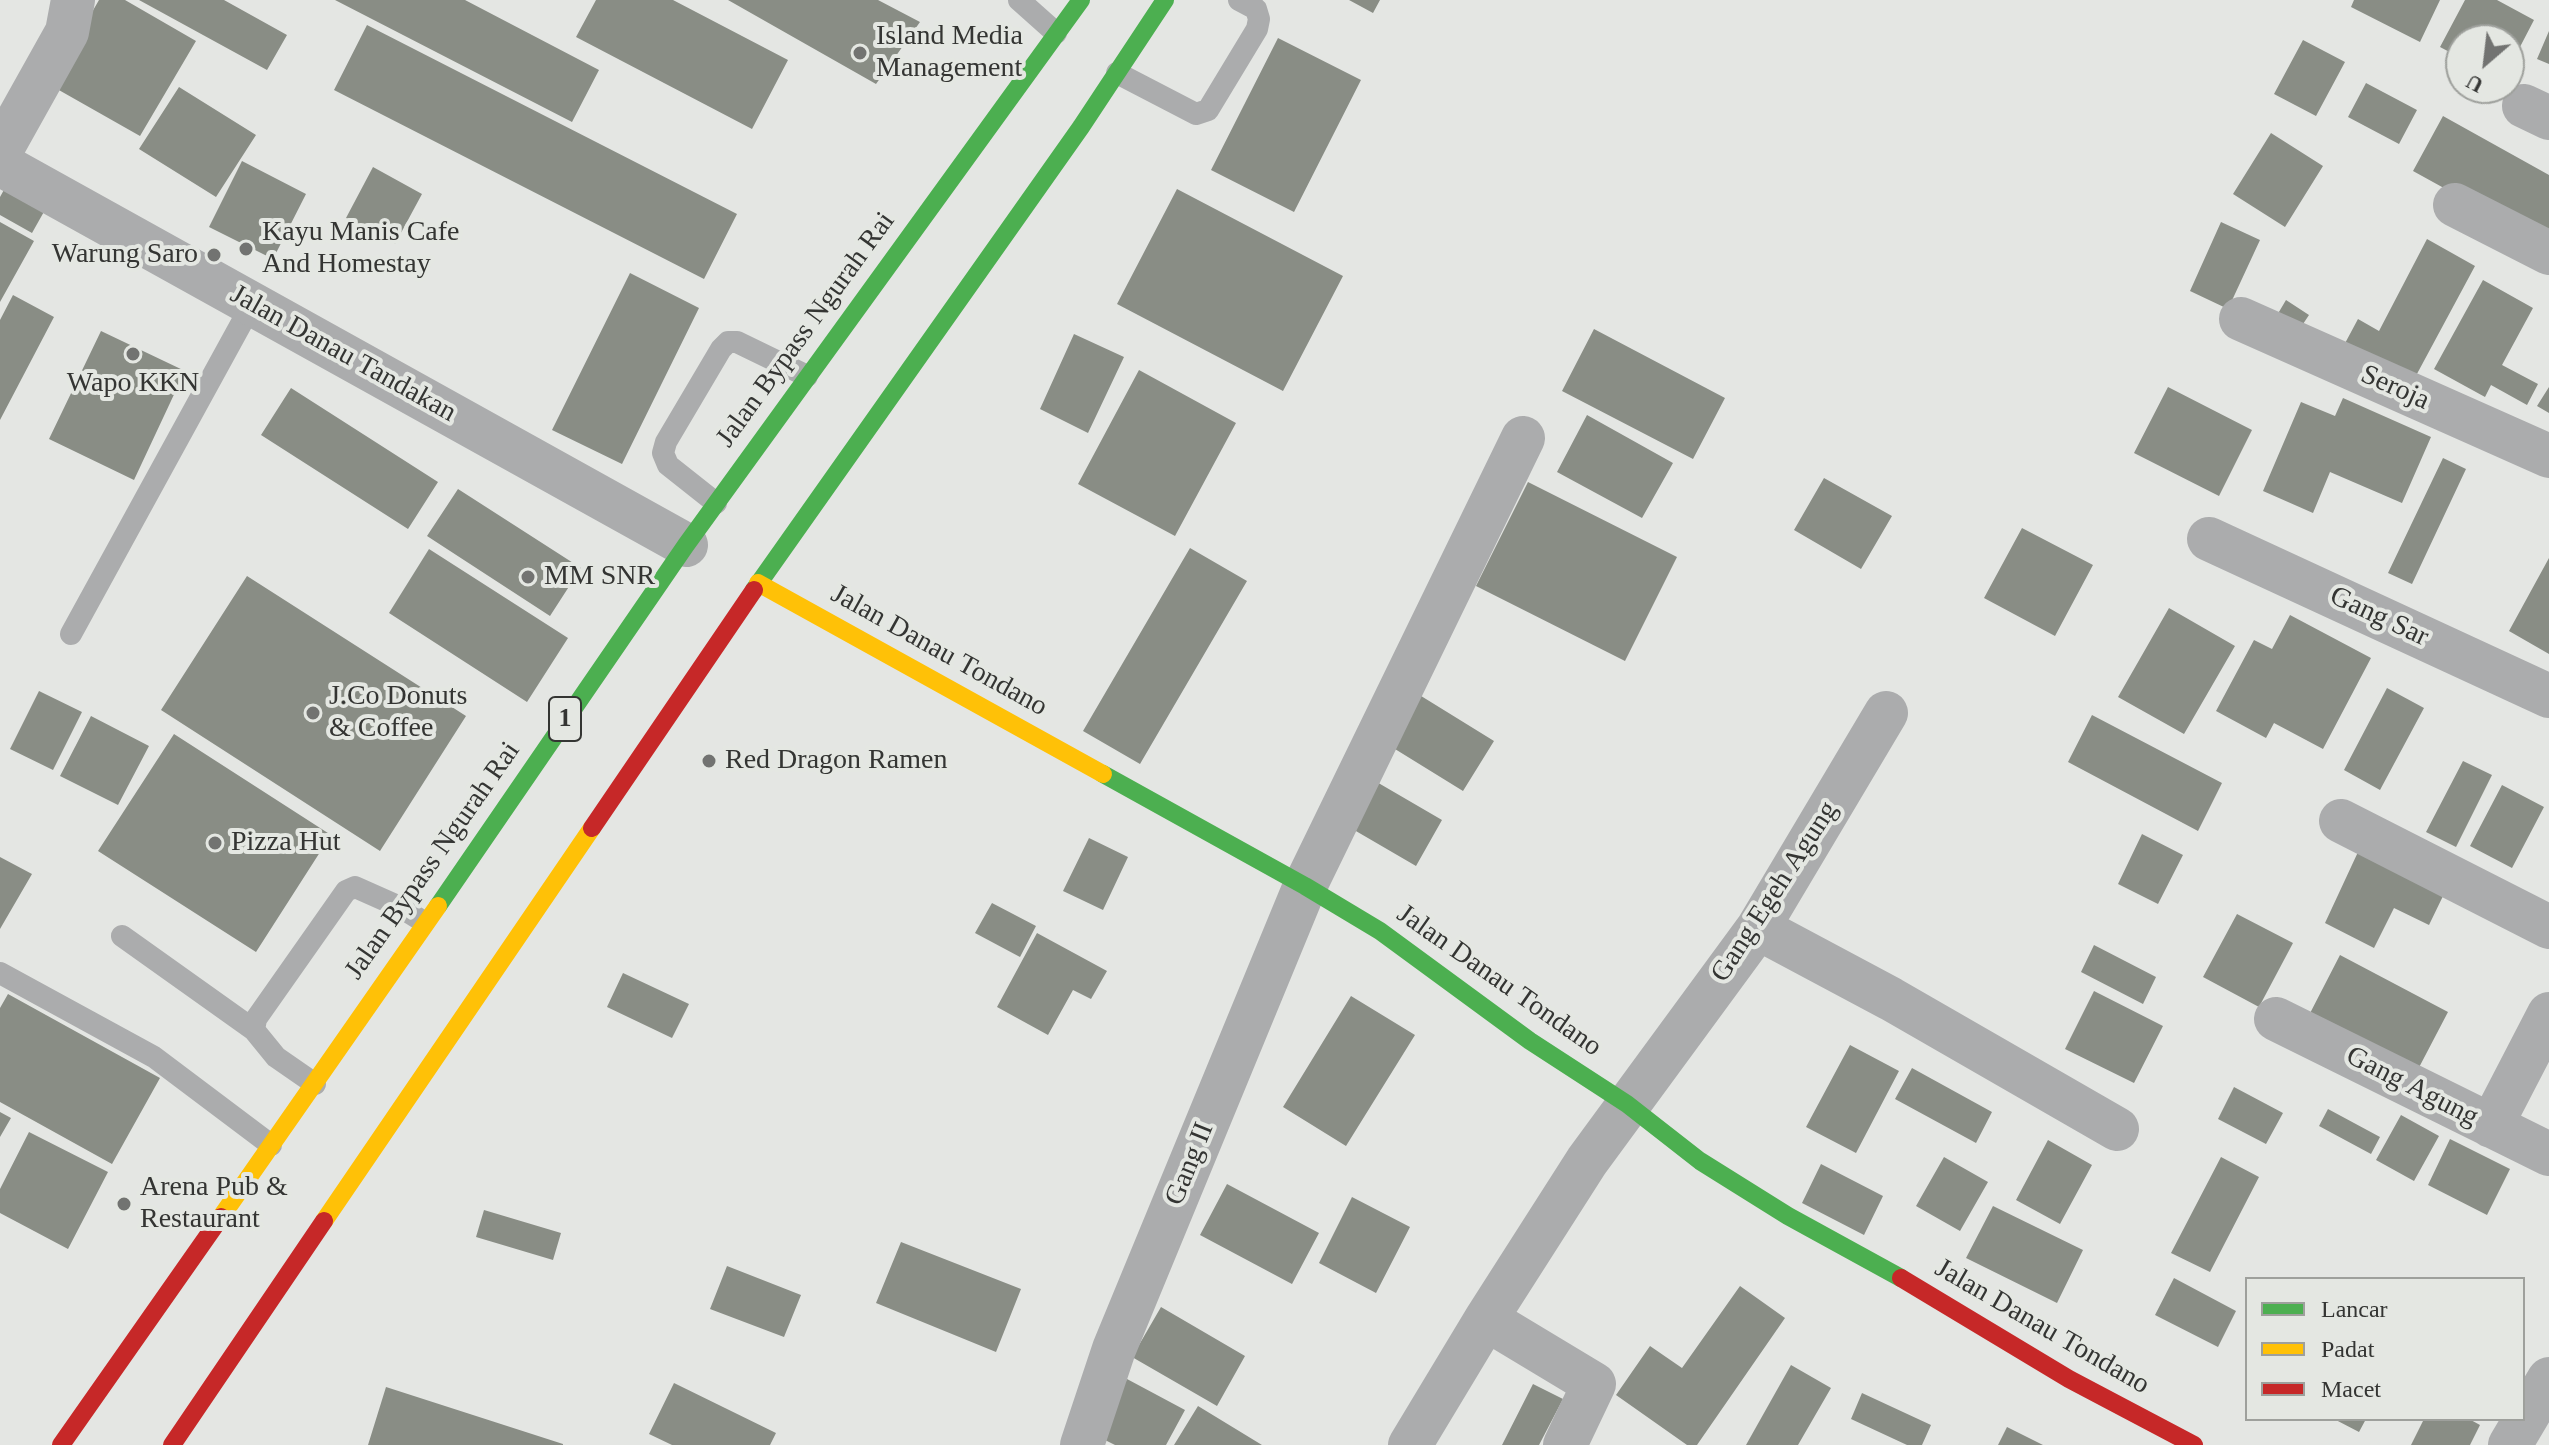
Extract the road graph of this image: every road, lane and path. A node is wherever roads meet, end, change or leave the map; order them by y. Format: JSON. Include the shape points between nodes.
{"nodes":[{"id":1,"x":73,"y":0,"type":"edge"},
{"id":2,"x":1019,"y":0,"type":"edge"},
{"id":3,"x":1081,"y":0,"type":"edge"},
{"id":4,"x":1165,"y":0,"type":"edge"},
{"id":5,"x":1239,"y":0,"type":"edge"},
{"id":6,"x":1056,"y":33,"type":"junction"},
{"id":7,"x":1117,"y":73,"type":"junction"},
{"id":8,"x":0,"y":152,"type":"edge"},
{"id":9,"x":0,"y":164,"type":"edge"},
{"id":10,"x":2455,"y":205,"type":"dead end"},
{"id":11,"x":2549,"y":253,"type":"edge"},
{"id":12,"x":252,"y":304,"type":"junction"},
{"id":13,"x":2241,"y":319,"type":"dead end"},
{"id":14,"x":807,"y":376,"type":"junction"},
{"id":15,"x":1523,"y":438,"type":"dead end"},
{"id":16,"x":2549,"y":456,"type":"edge"},
{"id":17,"x":716,"y":503,"type":"junction"},
{"id":18,"x":2209,"y":539,"type":"dead end"},
{"id":19,"x":686,"y":545,"type":"junction"},
{"id":20,"x":758,"y":583,"type":"junction"},
{"id":21,"x":71,"y":634,"type":"dead end"},
{"id":22,"x":2549,"y":696,"type":"edge"},
{"id":23,"x":1886,"y":713,"type":"dead end"},
{"id":24,"x":2341,"y":821,"type":"dead end"},
{"id":25,"x":1305,"y":886,"type":"junction"},
{"id":26,"x":424,"y":922,"type":"junction"},
{"id":27,"x":2549,"y":927,"type":"edge"},
{"id":28,"x":1758,"y":928,"type":"junction"},
{"id":29,"x":122,"y":936,"type":"dead end"},
{"id":30,"x":0,"y":973,"type":"edge"},
{"id":31,"x":2549,"y":1014,"type":"edge"},
{"id":32,"x":2276,"y":1019,"type":"dead end"},
{"id":33,"x":254,"y":1030,"type":"junction"},
{"id":34,"x":315,"y":1084,"type":"junction"},
{"id":35,"x":1627,"y":1104,"type":"junction"},
{"id":36,"x":2491,"y":1126,"type":"junction"},
{"id":37,"x":2117,"y":1129,"type":"dead end"},
{"id":38,"x":271,"y":1145,"type":"junction"},
{"id":39,"x":2549,"y":1154,"type":"edge"},
{"id":40,"x":1486,"y":1319,"type":"junction"},
{"id":41,"x":2549,"y":1379,"type":"edge"},
{"id":42,"x":2525,"y":1420,"type":"edge"},
{"id":43,"x":2524,"y":1421,"type":"edge"},
{"id":44,"x":61,"y":1445,"type":"edge"},
{"id":45,"x":172,"y":1445,"type":"edge"},
{"id":46,"x":1082,"y":1445,"type":"edge"},
{"id":47,"x":1410,"y":1445,"type":"edge"},
{"id":48,"x":1565,"y":1445,"type":"edge"},
{"id":49,"x":2194,"y":1445,"type":"edge"},
{"id":50,"x":2510,"y":1445,"type":"edge"}],
"edges":[{"from":1,"to":8,"type":"street","via":[[67,32]]},
{"from":2,"to":6,"type":"lane"},
{"from":3,"to":6,"type":"main road","name":"Jalan Bypass Ngurah Rai","number":"1"},
{"from":4,"to":7,"type":"main road"},
{"from":5,"to":7,"type":"lane","via":[[1256,9],[1257,29],[1203,113]]},
{"from":6,"to":14,"type":"main road","name":"Jalan Bypass Ngurah Rai","number":"1"},
{"from":7,"to":20,"type":"main road"},
{"from":9,"to":12,"type":"street","name":"Jalan Danau Tandakan"},
{"from":10,"to":11,"type":"street"},
{"from":12,"to":19,"type":"street","name":"Jalan Danau Tandakan"},
{"from":12,"to":21,"type":"lane"},
{"from":13,"to":16,"type":"street","name":"Seroja"},
{"from":14,"to":17,"type":"main road","name":"Jalan Bypass Ngurah Rai","number":"1"},
{"from":14,"to":17,"type":"lane","via":[[737,342],[721,349],[663,453],[668,465]]},
{"from":15,"to":25,"type":"street","name":"Gang II"},
{"from":17,"to":19,"type":"main road","name":"Jalan Bypass Ngurah Rai","number":"1"},
{"from":18,"to":22,"type":"street","name":"Gang Sar"},
{"from":19,"to":26,"type":"main road","name":"Jalan Bypass Ngurah Rai","number":"1"},
{"from":20,"to":25,"type":"main road","name":"Jalan Danau Tondano"},
{"from":20,"to":45,"type":"main road"},
{"from":23,"to":28,"type":"street","name":"Gang Egeh Agung"},
{"from":24,"to":27,"type":"street"},
{"from":25,"to":35,"type":"main road","name":"Jalan Danau Tondano","via":[[1380,931],[1530,1041]]},
{"from":25,"to":46,"type":"street","name":"Gang II","via":[[1114,1349]]},
{"from":26,"to":33,"type":"lane","via":[[355,887],[346,891],[256,1019]]},
{"from":26,"to":34,"type":"main road","name":"Jalan Bypass Ngurah Rai","number":"1"},
{"from":28,"to":35,"type":"street","name":"Gang Egeh Agung"},
{"from":28,"to":37,"type":"street"},
{"from":29,"to":33,"type":"lane"},
{"from":30,"to":38,"type":"lane","via":[[154,1057]]},
{"from":31,"to":36,"type":"street"},
{"from":32,"to":36,"type":"street","name":"Gang Agung"},
{"from":33,"to":34,"type":"lane","via":[[276,1057]]},
{"from":34,"to":38,"type":"main road","name":"Jalan Bypass Ngurah Rai","number":"1"},
{"from":35,"to":40,"type":"street"},
{"from":35,"to":49,"type":"main road","name":"Jalan Danau Tondano","via":[[1700,1161],[1788,1216]]},
{"from":36,"to":39,"type":"street","name":"Gang Agung"},
{"from":38,"to":44,"type":"main road","name":"Jalan Bypass Ngurah Rai","number":"1"},
{"from":40,"to":47,"type":"street"},
{"from":40,"to":48,"type":"street","via":[[1594,1384]]},
{"from":41,"to":42,"type":"street"},
{"from":43,"to":50,"type":"street"}]}
